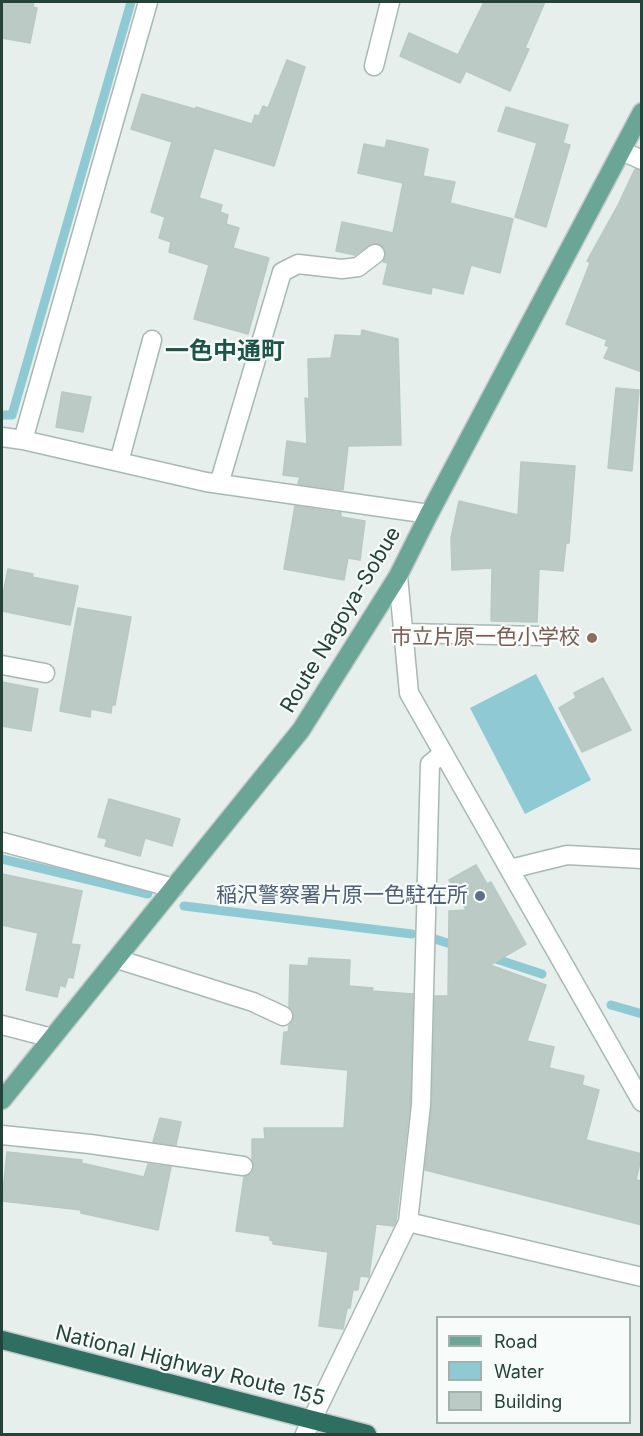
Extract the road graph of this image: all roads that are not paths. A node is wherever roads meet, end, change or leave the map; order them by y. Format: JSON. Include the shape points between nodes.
{"nodes":[{"id":1,"x":148,"y":2,"type":"edge"},
{"id":2,"x":390,"y":2,"type":"edge"},
{"id":3,"x":374,"y":66,"type":"dead end"},
{"id":4,"x":642,"y":112,"type":"edge"},
{"id":5,"x":622,"y":151,"type":"junction"},
{"id":6,"x":642,"y":160,"type":"edge"},
{"id":7,"x":375,"y":254,"type":"dead end"},
{"id":8,"x":152,"y":340,"type":"dead end"},
{"id":9,"x":2,"y":437,"type":"edge"},
{"id":10,"x":23,"y":440,"type":"junction"},
{"id":11,"x":119,"y":462,"type":"junction"},
{"id":12,"x":219,"y":484,"type":"junction"},
{"id":13,"x":429,"y":514,"type":"junction"},
{"id":14,"x":398,"y":576,"type":"junction"},
{"id":15,"x":404,"y":633,"type":"junction"},
{"id":16,"x":542,"y":636,"type":"dead end"},
{"id":17,"x":2,"y":665,"type":"edge"},
{"id":18,"x":45,"y":673,"type":"dead end"},
{"id":19,"x":443,"y":753,"type":"junction"},
{"id":20,"x":2,"y":842,"type":"edge"},
{"id":21,"x":642,"y":859,"type":"edge"},
{"id":22,"x":510,"y":869,"type":"junction"},
{"id":23,"x":174,"y":888,"type":"junction"},
{"id":24,"x":117,"y":959,"type":"junction"},
{"id":25,"x":283,"y":1016,"type":"dead end"},
{"id":26,"x":2,"y":1025,"type":"edge"},
{"id":27,"x":52,"y":1038,"type":"junction"},
{"id":28,"x":2,"y":1100,"type":"edge"},
{"id":29,"x":642,"y":1102,"type":"edge"},
{"id":30,"x":2,"y":1136,"type":"edge"},
{"id":31,"x":243,"y":1166,"type":"dead end"},
{"id":32,"x":408,"y":1222,"type":"junction"},
{"id":33,"x":642,"y":1277,"type":"edge"},
{"id":34,"x":2,"y":1340,"type":"edge"},
{"id":35,"x":308,"y":1427,"type":"edge"},
{"id":36,"x":367,"y":1434,"type":"edge"}],
"edges":[{"from":1,"to":10,"type":"street"},
{"from":2,"to":3,"type":"street"},
{"from":4,"to":5,"type":"main road","name":"Route Nagoya-Sobue"},
{"from":5,"to":6,"type":"street"},
{"from":5,"to":13,"type":"main road","name":"Route Nagoya-Sobue"},
{"from":7,"to":12,"type":"street","via":[[358,267],[298,264],[282,272]]},
{"from":8,"to":11,"type":"street"},
{"from":9,"to":10,"type":"street"},
{"from":10,"to":11,"type":"street"},
{"from":11,"to":12,"type":"street"},
{"from":12,"to":13,"type":"street"},
{"from":13,"to":14,"type":"main road","name":"Route Nagoya-Sobue"},
{"from":14,"to":15,"type":"street"},
{"from":14,"to":23,"type":"main road","name":"Route Nagoya-Sobue","via":[[301,730]]},
{"from":15,"to":16,"type":"street"},
{"from":15,"to":19,"type":"street","via":[[409,693]]},
{"from":17,"to":18,"type":"street"},
{"from":19,"to":22,"type":"street"},
{"from":19,"to":32,"type":"street","via":[[430,764],[421,1105]]},
{"from":20,"to":23,"type":"street"},
{"from":21,"to":22,"type":"street","via":[[567,855]]},
{"from":22,"to":29,"type":"street"},
{"from":23,"to":24,"type":"main road","name":"Route Nagoya-Sobue"},
{"from":24,"to":25,"type":"street","via":[[254,1002]]},
{"from":24,"to":27,"type":"main road","name":"Route Nagoya-Sobue"},
{"from":26,"to":27,"type":"street"},
{"from":27,"to":28,"type":"main road","name":"Route Nagoya-Sobue"},
{"from":30,"to":31,"type":"street"},
{"from":32,"to":33,"type":"street"},
{"from":32,"to":35,"type":"street"},
{"from":34,"to":35,"type":"highway","name":"National Highway Route 155"},
{"from":35,"to":36,"type":"highway","name":"National Highway Route 155"}]}
